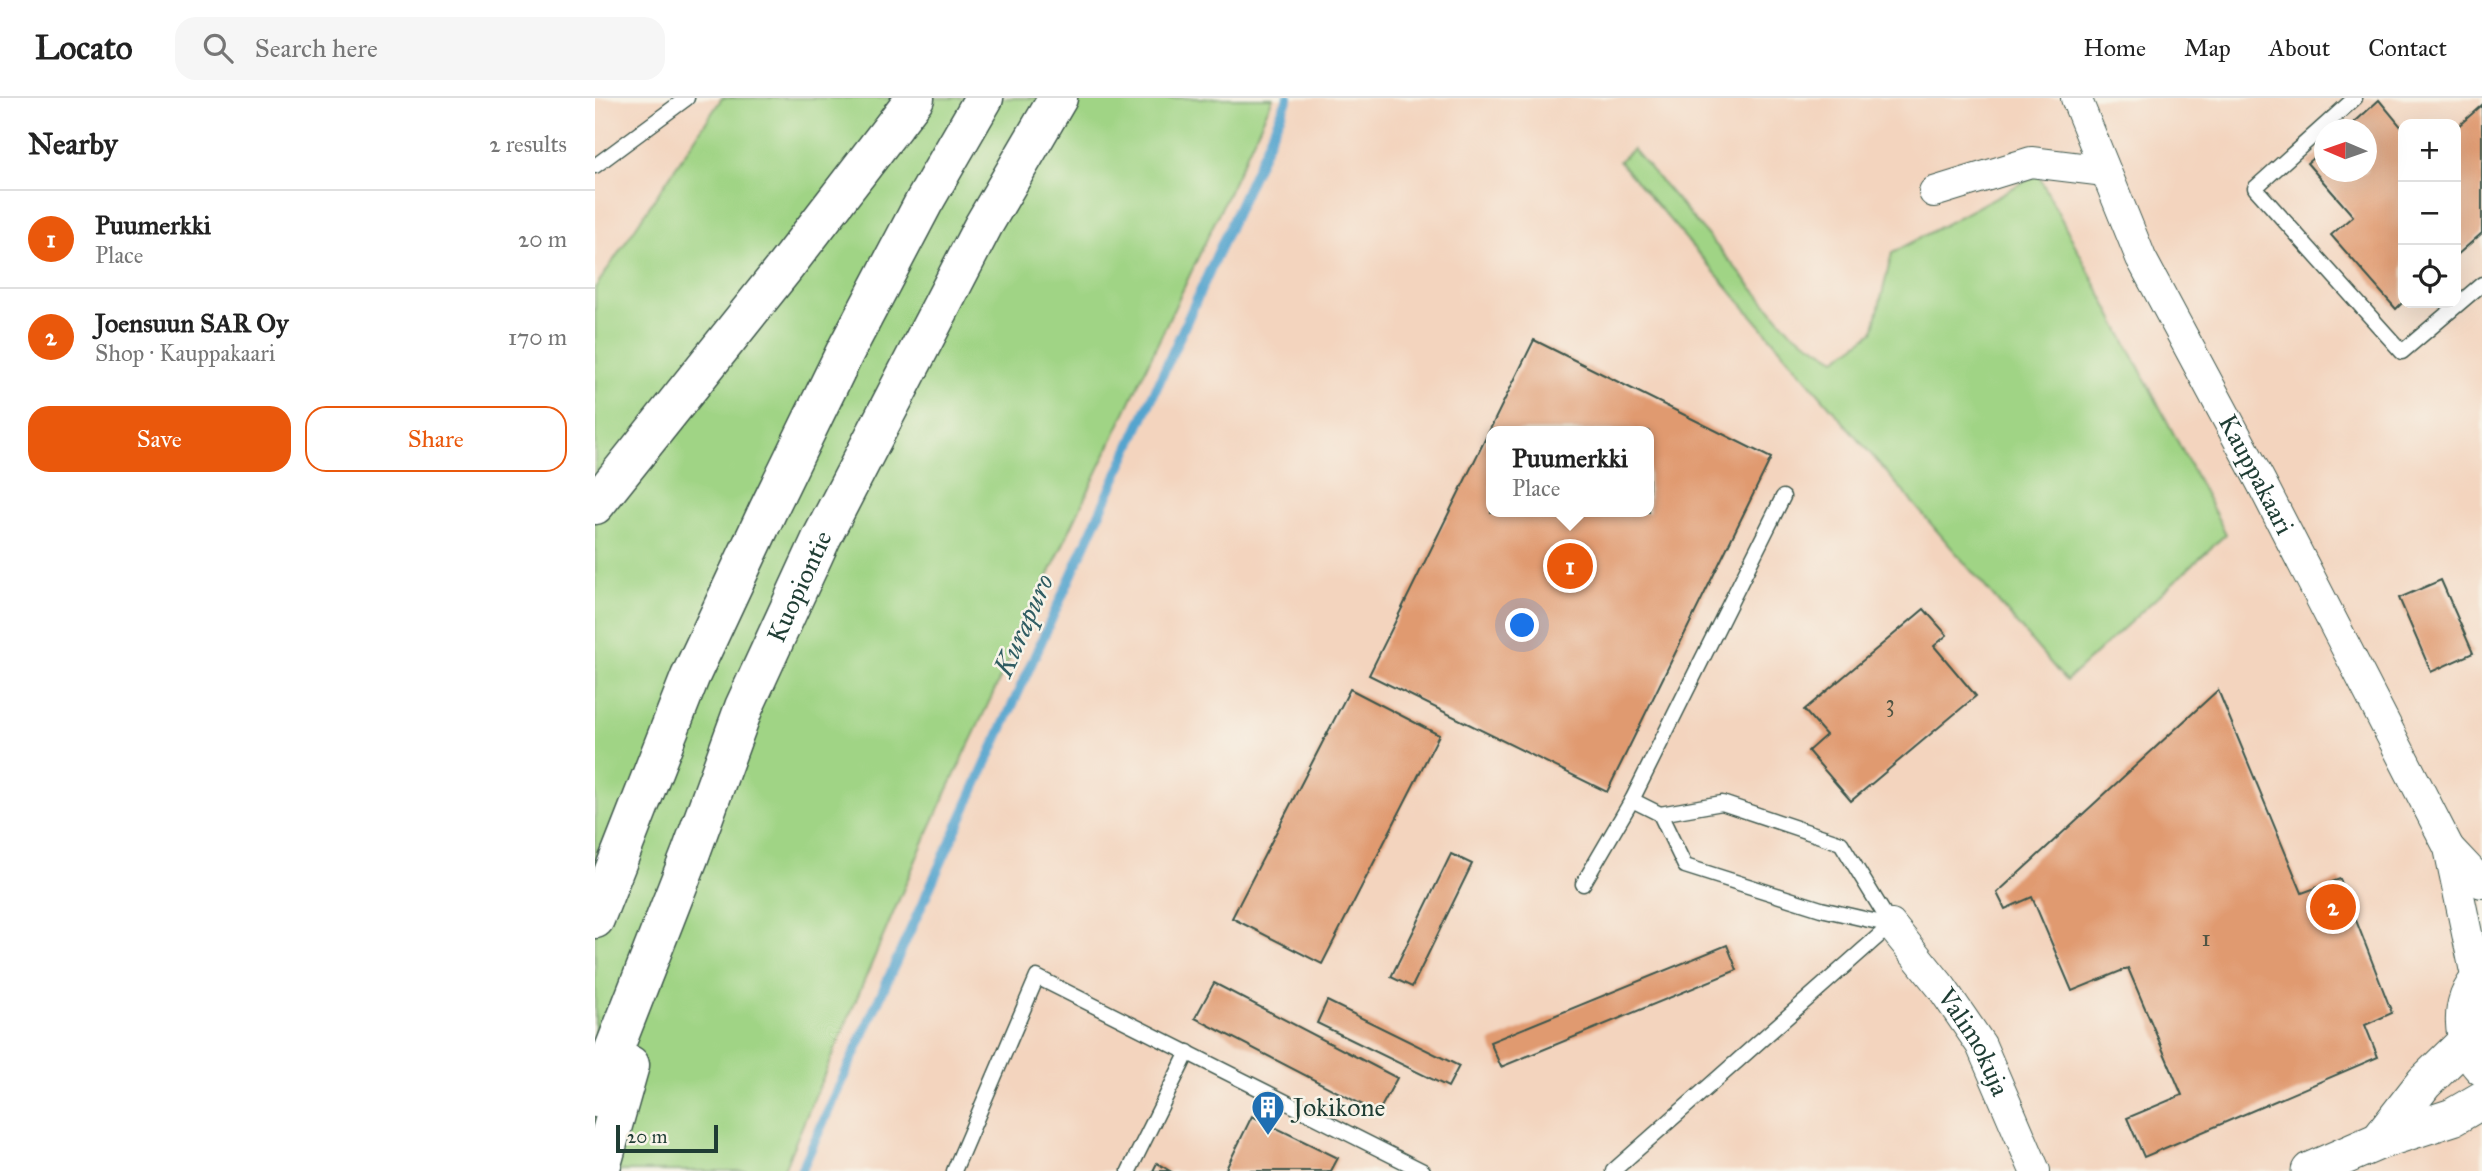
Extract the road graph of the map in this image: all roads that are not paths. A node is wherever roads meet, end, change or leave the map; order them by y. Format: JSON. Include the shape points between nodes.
{"nodes":[{"id":1,"x":687,"y":98,"type":"edge"},
{"id":2,"x":915,"y":98,"type":"edge"},
{"id":3,"x":984,"y":98,"type":"edge"},
{"id":4,"x":1058,"y":98,"type":"edge"},
{"id":5,"x":2076,"y":98,"type":"edge"},
{"id":6,"x":2355,"y":98,"type":"edge"},
{"id":7,"x":595,"y":166,"type":"edge"},
{"id":8,"x":2105,"y":171,"type":"junction"},
{"id":9,"x":1934,"y":192,"type":"dead end"},
{"id":10,"x":2482,"y":284,"type":"edge"},
{"id":11,"x":1783,"y":497,"type":"dead end"},
{"id":12,"x":595,"y":505,"type":"edge"},
{"id":13,"x":1632,"y":800,"type":"junction"},
{"id":14,"x":1660,"y":814,"type":"junction"},
{"id":15,"x":2449,"y":848,"type":"junction"},
{"id":16,"x":690,"y":855,"type":"junction"},
{"id":17,"x":1583,"y":884,"type":"dead end"},
{"id":18,"x":2482,"y":884,"type":"edge"},
{"id":19,"x":595,"y":919,"type":"edge"},
{"id":20,"x":1891,"y":925,"type":"junction"},
{"id":21,"x":2480,"y":979,"type":"edge"},
{"id":22,"x":1188,"y":1052,"type":"junction"},
{"id":23,"x":2474,"y":1054,"type":"edge"},
{"id":24,"x":595,"y":1098,"type":"edge"},
{"id":25,"x":2482,"y":1100,"type":"edge"},
{"id":26,"x":2379,"y":1142,"type":"junction"},
{"id":27,"x":600,"y":1171,"type":"edge"},
{"id":28,"x":954,"y":1171,"type":"edge"},
{"id":29,"x":1129,"y":1171,"type":"edge"},
{"id":30,"x":1423,"y":1171,"type":"edge"},
{"id":31,"x":1613,"y":1171,"type":"edge"},
{"id":32,"x":2035,"y":1171,"type":"edge"},
{"id":33,"x":2310,"y":1171,"type":"edge"}],
"edges":[{"from":1,"to":7,"type":"lane"},
{"from":2,"to":12,"type":"highway"},
{"from":3,"to":19,"type":"highway","via":[[845,352],[768,510],[690,677]]},
{"from":4,"to":16,"type":"highway","name":"Kuopiontie","via":[[983,226],[822,537],[744,707]]},
{"from":5,"to":8,"type":"street","name":"Kauppakaari"},
{"from":6,"to":10,"type":"lane","via":[[2255,188],[2402,352]]},
{"from":8,"to":9,"type":"street","via":[[2031,162]]},
{"from":8,"to":15,"type":"street","name":"Kauppakaari","via":[[2141,258]]},
{"from":11,"to":13,"type":"lane"},
{"from":13,"to":14,"type":"lane"},
{"from":13,"to":17,"type":"lane"},
{"from":14,"to":20,"type":"lane","via":[[1685,866],[1821,909]]},
{"from":14,"to":20,"type":"lane","via":[[1722,803],[1841,843]]},
{"from":15,"to":18,"type":"street","name":"Kauppakaari"},
{"from":15,"to":21,"type":"street","name":"Kauppakaari"},
{"from":16,"to":24,"type":"highway","name":"Kuopiontie"},
{"from":16,"to":27,"type":"highway"},
{"from":20,"to":31,"type":"lane"},
{"from":20,"to":32,"type":"street","name":"Valimokuja","via":[[1982,1045]]},
{"from":21,"to":23,"type":"street","via":[[2467,999],[2463,1020]]},
{"from":22,"to":28,"type":"lane","via":[[1037,977]]},
{"from":22,"to":29,"type":"lane"},
{"from":22,"to":30,"type":"lane"},
{"from":23,"to":26,"type":"street","via":[[2424,1083]]},
{"from":25,"to":26,"type":"street","via":[[2453,1117]]},
{"from":26,"to":33,"type":"street"}]}
